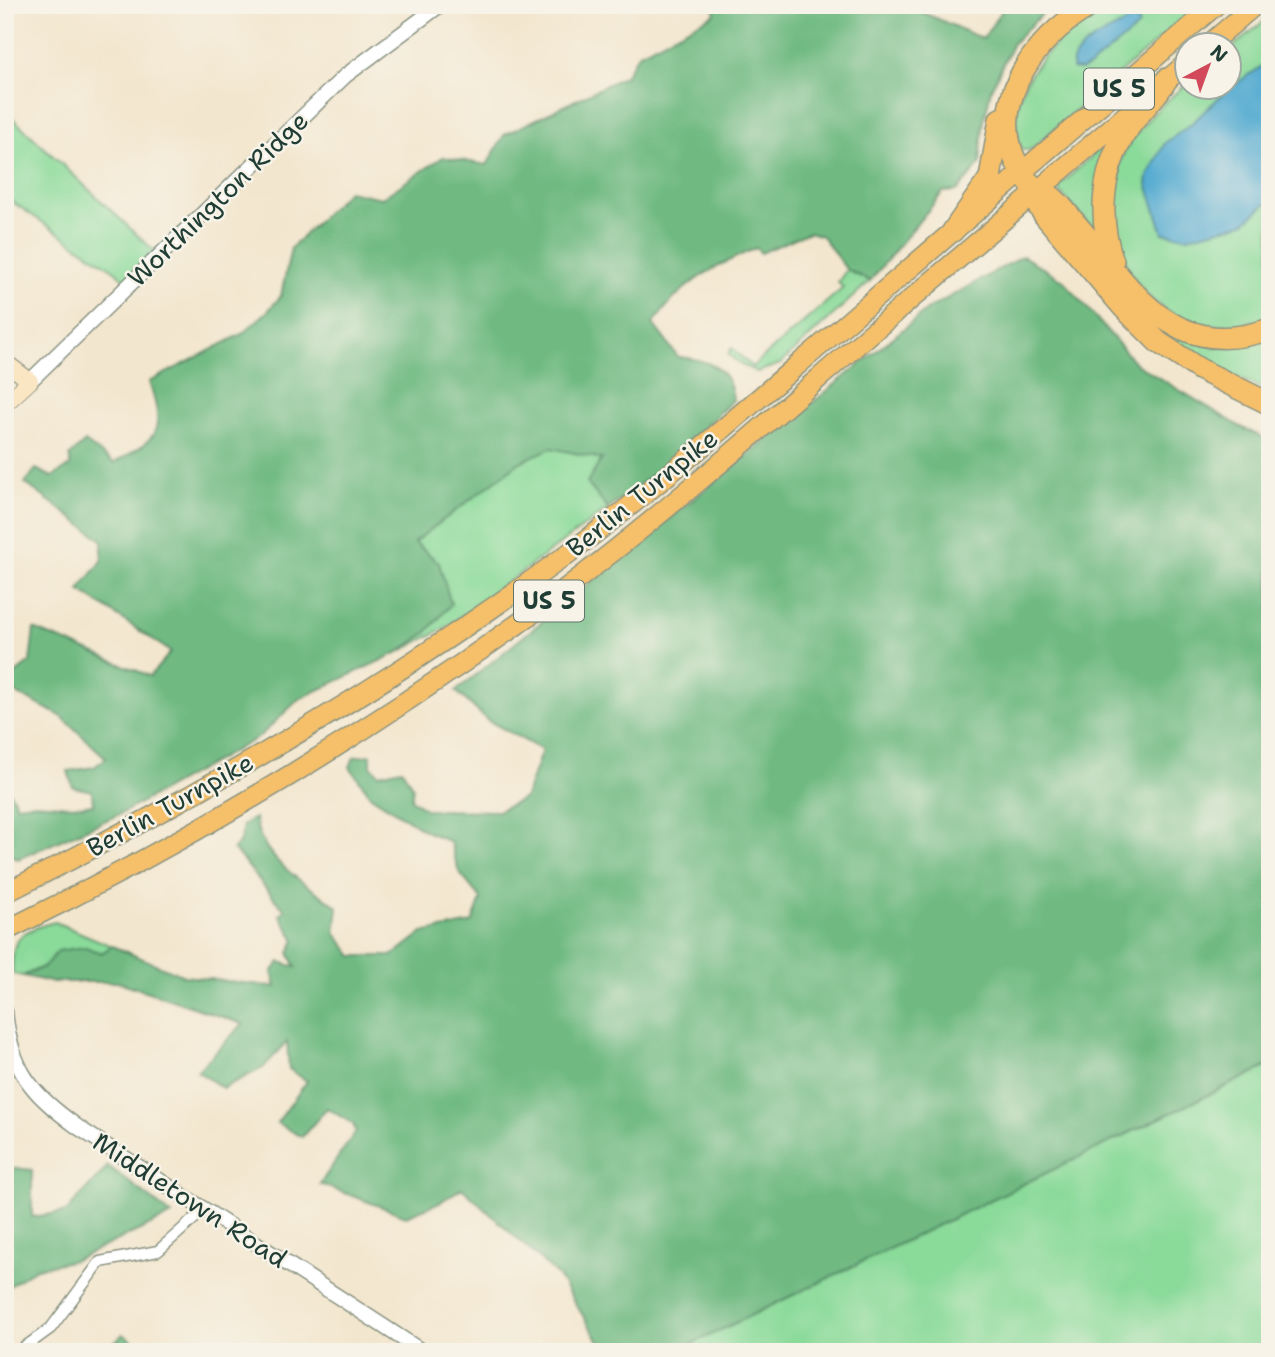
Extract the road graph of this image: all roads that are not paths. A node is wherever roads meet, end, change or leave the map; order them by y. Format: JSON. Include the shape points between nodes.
{"nodes":[{"id":1,"x":440,"y":5,"type":"edge"},
{"id":2,"x":1072,"y":5,"type":"edge"},
{"id":3,"x":1092,"y":5,"type":"edge"},
{"id":4,"x":1216,"y":5,"type":"edge"},
{"id":5,"x":1255,"y":5,"type":"edge"},
{"id":6,"x":1223,"y":32,"type":"edge"},
{"id":7,"x":1050,"y":35,"type":"junction"},
{"id":8,"x":1174,"y":73,"type":"edge"},
{"id":9,"x":1167,"y":79,"type":"junction"},
{"id":10,"x":1011,"y":103,"type":"junction"},
{"id":11,"x":1022,"y":172,"type":"junction"},
{"id":12,"x":1036,"y":191,"type":"junction"},
{"id":13,"x":953,"y":231,"type":"junction"},
{"id":14,"x":1119,"y":276,"type":"junction"},
{"id":15,"x":1270,"y":329,"type":"edge"},
{"id":16,"x":5,"y":362,"type":"edge"},
{"id":17,"x":30,"y":381,"type":"junction"},
{"id":18,"x":5,"y":404,"type":"edge"},
{"id":19,"x":1270,"y":404,"type":"edge"},
{"id":20,"x":5,"y":893,"type":"edge"},
{"id":21,"x":5,"y":930,"type":"edge"},
{"id":22,"x":5,"y":1011,"type":"edge"},
{"id":23,"x":11,"y":1067,"type":"edge"},
{"id":24,"x":205,"y":1209,"type":"junction"},
{"id":25,"x":18,"y":1352,"type":"edge"},
{"id":26,"x":423,"y":1352,"type":"edge"}],
"edges":[{"from":1,"to":17,"type":"street","name":"Worthington Ridge","via":[[345,76]]},
{"from":2,"to":7,"type":"highway"},
{"from":3,"to":7,"type":"highway"},
{"from":4,"to":11,"type":"highway","name":"Berlin Turnpike","number":"US 5"},
{"from":5,"to":6,"type":"highway"},
{"from":7,"to":10,"type":"highway","via":[[1023,66]]},
{"from":8,"to":9,"type":"highway","name":"Berlin Turnpike","number":"US 5"},
{"from":9,"to":12,"type":"highway","name":"Berlin Turnpike","number":"US 5"},
{"from":9,"to":14,"type":"highway","via":[[1125,134],[1109,168],[1105,230]]},
{"from":10,"to":11,"type":"highway","via":[[1010,139]]},
{"from":10,"to":13,"type":"highway","via":[[999,121],[989,178]]},
{"from":11,"to":12,"type":"highway"},
{"from":11,"to":13,"type":"highway","name":"Berlin Turnpike","number":"US 5"},
{"from":12,"to":14,"type":"highway","via":[[1056,201]]},
{"from":12,"to":19,"type":"highway","via":[[1045,216],[1150,335],[1199,369]]},
{"from":12,"to":21,"type":"highway","name":"Berlin Turnpike","number":"US 5","via":[[668,506],[498,638],[408,701],[250,800]]},
{"from":13,"to":20,"type":"highway","name":"Berlin Turnpike","number":"US 5","via":[[654,486],[483,615],[256,758]]},
{"from":14,"to":15,"type":"highway","via":[[1147,308],[1185,330],[1230,337]]},
{"from":16,"to":17,"type":"main road"},
{"from":17,"to":18,"type":"main road","name":"Worthington Ridge"},
{"from":22,"to":23,"type":"street","name":"Middletown Road"},
{"from":23,"to":24,"type":"street","name":"Middletown Road","via":[[61,1114]]},
{"from":24,"to":25,"type":"street","via":[[158,1251],[100,1262],[51,1328]]},
{"from":24,"to":26,"type":"street","name":"Middletown Road"}]}
